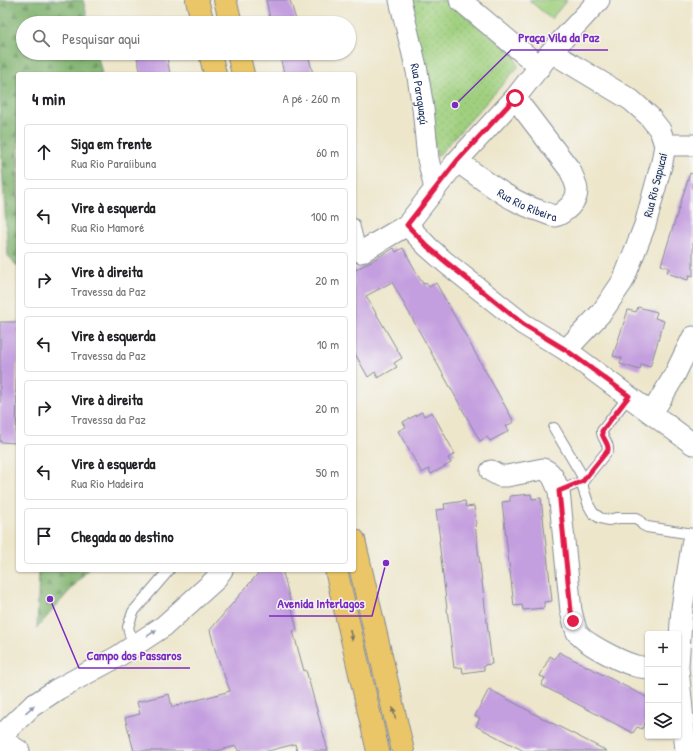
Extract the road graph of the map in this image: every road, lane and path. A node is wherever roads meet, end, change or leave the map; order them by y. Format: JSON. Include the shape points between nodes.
{"nodes":[{"id":1,"x":198,"y":0,"type":"edge"},
{"id":2,"x":225,"y":0,"type":"edge"},
{"id":3,"x":400,"y":0,"type":"edge"},
{"id":4,"x":460,"y":0,"type":"edge"},
{"id":5,"x":599,"y":0,"type":"edge"},
{"id":6,"x":201,"y":16,"type":"edge"},
{"id":7,"x":229,"y":16,"type":"edge"},
{"id":8,"x":212,"y":60,"type":"edge"},
{"id":9,"x":240,"y":60,"type":"edge"},
{"id":10,"x":546,"y":60,"type":"junction"},
{"id":11,"x":215,"y":72,"type":"edge"},
{"id":12,"x":243,"y":72,"type":"edge"},
{"id":13,"x":515,"y":98,"type":"junction"},
{"id":14,"x":665,"y":145,"type":"junction"},
{"id":15,"x":693,"y":145,"type":"edge"},
{"id":16,"x":457,"y":161,"type":"junction"},
{"id":17,"x":435,"y":189,"type":"junction"},
{"id":18,"x":407,"y":225,"type":"junction"},
{"id":19,"x":356,"y":232,"type":"edge"},
{"id":20,"x":361,"y":252,"type":"joint"},
{"id":21,"x":693,"y":337,"type":"edge"},
{"id":22,"x":566,"y":350,"type":"junction"},
{"id":23,"x":629,"y":396,"type":"junction"},
{"id":24,"x":652,"y":413,"type":"junction"},
{"id":25,"x":554,"y":428,"type":"dead end"},
{"id":26,"x":693,"y":444,"type":"edge"},
{"id":27,"x":491,"y":471,"type":"dead end"},
{"id":28,"x":583,"y":483,"type":"junction"},
{"id":29,"x":559,"y":491,"type":"junction"},
{"id":30,"x":693,"y":534,"type":"edge"},
{"id":31,"x":693,"y":540,"type":"edge"},
{"id":32,"x":356,"y":549,"type":"edge"},
{"id":33,"x":167,"y":572,"type":"edge"},
{"id":34,"x":221,"y":572,"type":"edge"},
{"id":35,"x":336,"y":572,"type":"edge"},
{"id":36,"x":680,"y":631,"type":"edge"},
{"id":37,"x":133,"y":646,"type":"junction"},
{"id":38,"x":678,"y":667,"type":"edge"},
{"id":39,"x":645,"y":668,"type":"edge"},
{"id":40,"x":0,"y":734,"type":"edge"},
{"id":41,"x":0,"y":739,"type":"edge"},
{"id":42,"x":19,"y":751,"type":"edge"},
{"id":43,"x":378,"y":751,"type":"edge"},
{"id":44,"x":403,"y":751,"type":"edge"},
{"id":45,"x":686,"y":751,"type":"edge"}],
"edges":[{"from":1,"to":6,"type":"main road"},
{"from":2,"to":7,"type":"main road"},
{"from":3,"to":17,"type":"street","name":"Rua Paraguaçú","via":[[423,108],[428,159]]},
{"from":4,"to":10,"type":"street","name":"Rua Rio Sapucaí"},
{"from":5,"to":10,"type":"street"},
{"from":8,"to":11,"type":"main road"},
{"from":9,"to":12,"type":"main road"},
{"from":10,"to":13,"type":"street"},
{"from":10,"to":14,"type":"street","name":"Rua Rio Sapucaí","via":[[631,100],[660,130]]},
{"from":13,"to":16,"type":"street"},
{"from":13,"to":16,"type":"street","name":"Rua Rio Ribeira","via":[[570,170],[578,193],[574,202],[564,212],[555,216],[534,210],[507,197]]},
{"from":14,"to":15,"type":"street"},
{"from":14,"to":22,"type":"street","name":"Rua Rio Sapucaí","via":[[645,225],[623,281],[602,312]]},
{"from":16,"to":17,"type":"street"},
{"from":17,"to":18,"type":"street"},
{"from":18,"to":20,"type":"street"},
{"from":18,"to":22,"type":"street","via":[[428,247],[523,324]]},
{"from":19,"to":20,"type":"lane"},
{"from":21,"to":24,"type":"street"},
{"from":22,"to":23,"type":"street"},
{"from":23,"to":24,"type":"street"},
{"from":23,"to":28,"type":"lane","via":[[602,431],[608,450]]},
{"from":24,"to":26,"type":"street"},
{"from":25,"to":28,"type":"lane"},
{"from":27,"to":29,"type":"street","via":[[500,476],[507,476],[545,470],[552,474]]},
{"from":28,"to":29,"type":"lane"},
{"from":28,"to":30,"type":"lane","via":[[589,506],[600,518],[637,518],[647,527]]},
{"from":29,"to":39,"type":"street","via":[[571,611],[577,631],[582,638],[598,649],[634,666]]},
{"from":31,"to":36,"type":"street"},
{"from":44,"to":32,"type":"main road","one_way":true},
{"from":33,"to":37,"type":"lane","via":[[133,612],[128,627]]},
{"from":37,"to":34,"type":"street","one_way":true,"via":[[164,626]]},
{"from":35,"to":43,"type":"main road","one_way":true},
{"from":40,"to":37,"type":"street","one_way":true,"via":[[32,706]]},
{"from":38,"to":45,"type":"street"},
{"from":41,"to":42,"type":"street"}]}
